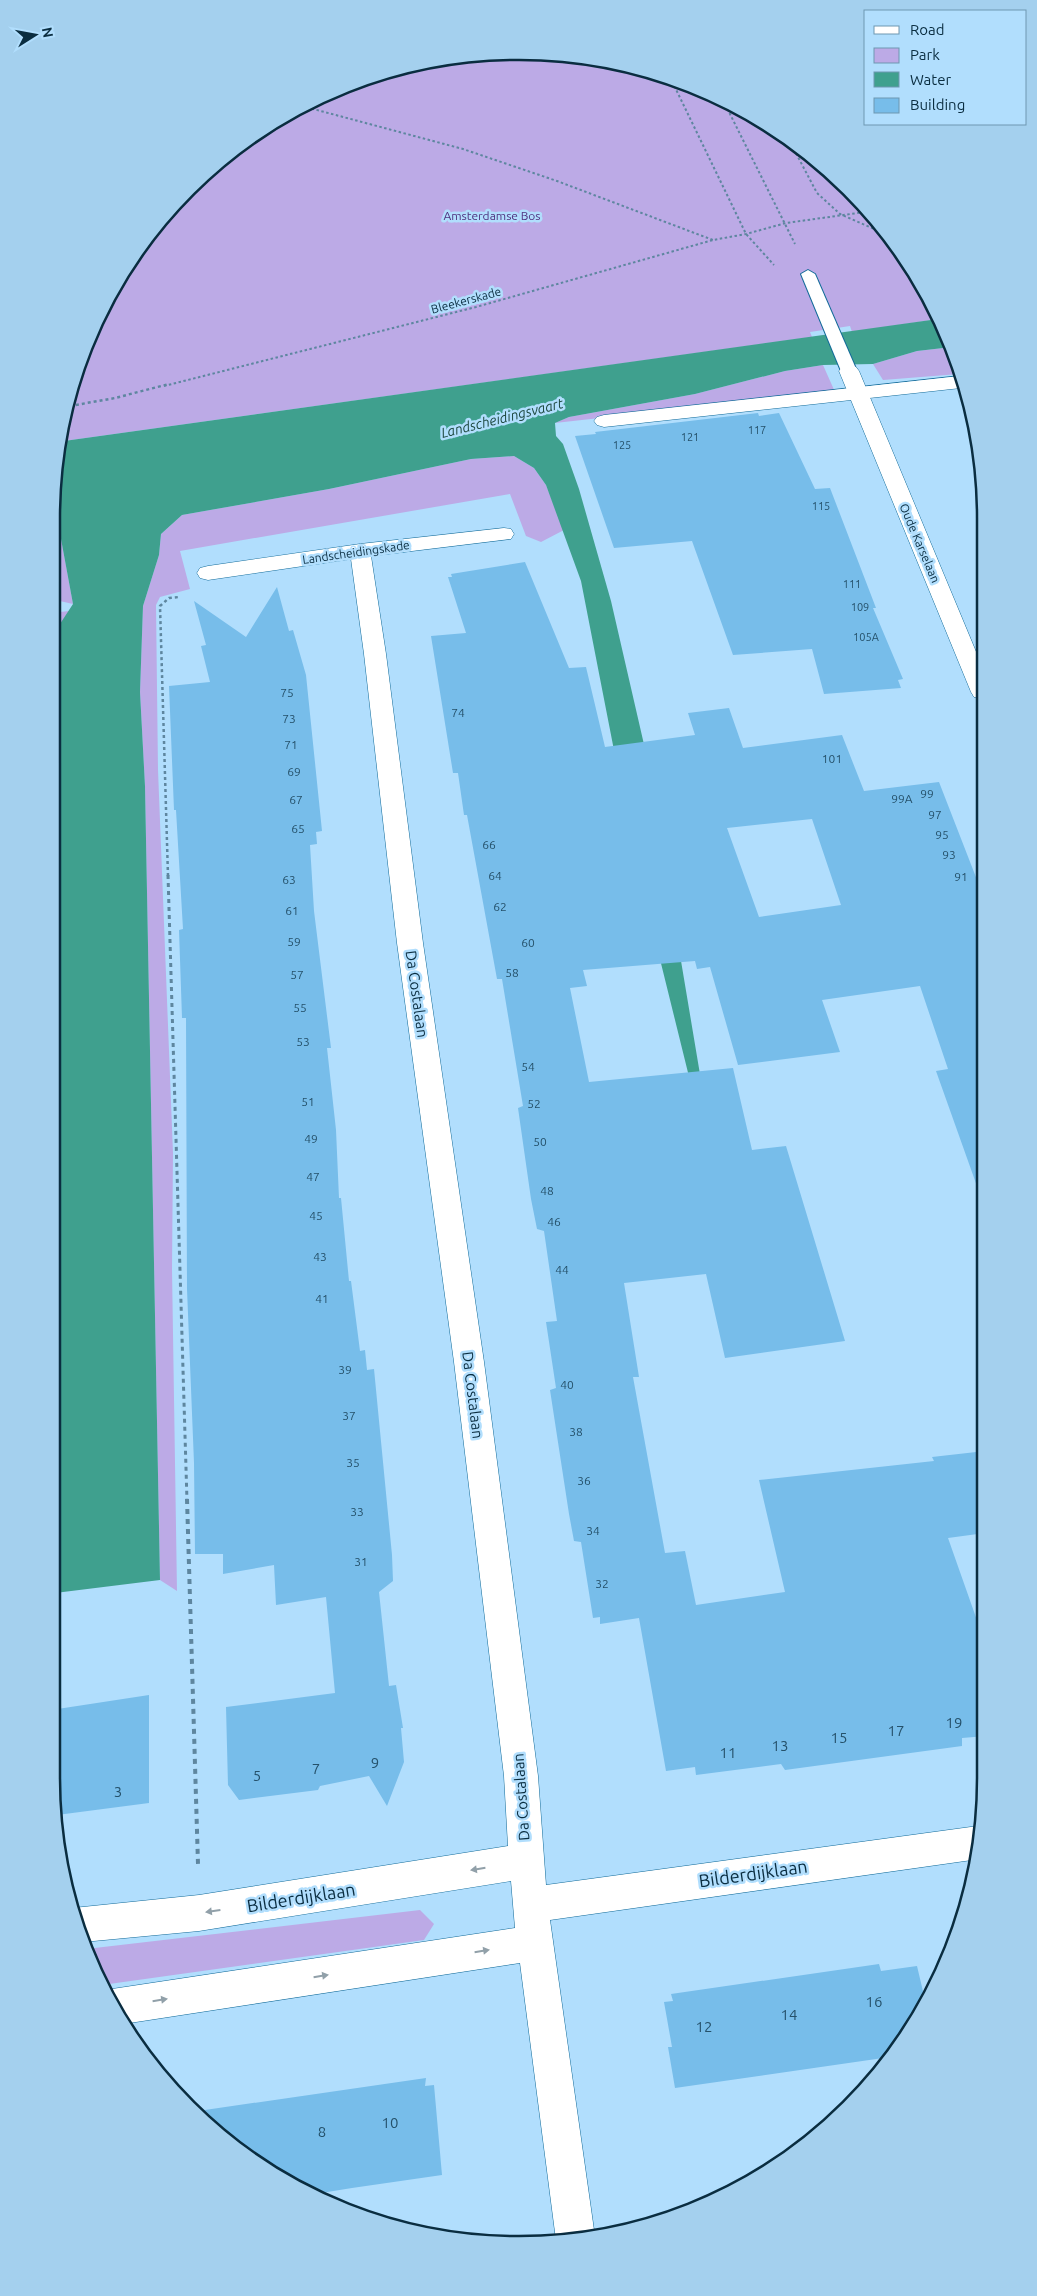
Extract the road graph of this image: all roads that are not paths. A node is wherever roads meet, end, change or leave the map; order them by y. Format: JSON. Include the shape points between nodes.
{"nodes":[{"id":1,"x":808,"y":274,"type":"road end"},
{"id":2,"x":849,"y":371,"type":"joint"},
{"id":3,"x":956,"y":383,"type":"edge"},
{"id":4,"x":858,"y":395,"type":"junction"},
{"id":5,"x":604,"y":421,"type":"dead end"},
{"id":6,"x":504,"y":534,"type":"dead end"},
{"id":7,"x":360,"y":551,"type":"junction"},
{"id":8,"x":208,"y":573,"type":"road end"},
{"id":9,"x":977,"y":680,"type":"edge"},
{"id":10,"x":972,"y":1842,"type":"edge"},
{"id":11,"x":526,"y":1861,"type":"junction"},
{"id":12,"x":530,"y":1904,"type":"junction"},
{"id":13,"x":84,"y":1924,"type":"edge"},
{"id":14,"x":535,"y":1943,"type":"junction"},
{"id":15,"x":120,"y":2006,"type":"edge"},
{"id":16,"x":575,"y":2232,"type":"edge"}],
"edges":[{"from":1,"to":2,"type":"lane","name":"Oude Karselaan"},
{"from":2,"to":4,"type":"street","name":"Oude Karselaan"},
{"from":3,"to":4,"type":"street"},
{"from":4,"to":5,"type":"street"},
{"from":4,"to":9,"type":"street","name":"Oude Karselaan"},
{"from":6,"to":7,"type":"street","name":"Landscheidingskade"},
{"from":7,"to":8,"type":"street","name":"Landscheidingskade"},
{"from":7,"to":11,"type":"street","name":"Da Costalaan","via":[[521,1776]]},
{"from":10,"to":12,"type":"street","name":"Bilderdijklaan"},
{"from":11,"to":12,"type":"street","name":"Da Costalaan"},
{"from":11,"to":13,"type":"street","name":"Bilderdijklaan","one_way":true,"via":[[318,1895]]},
{"from":12,"to":14,"type":"street","name":"Da Costalaan"},
{"from":15,"to":14,"type":"street","one_way":true},
{"from":14,"to":16,"type":"street","name":"Da Costalaan"}]}
